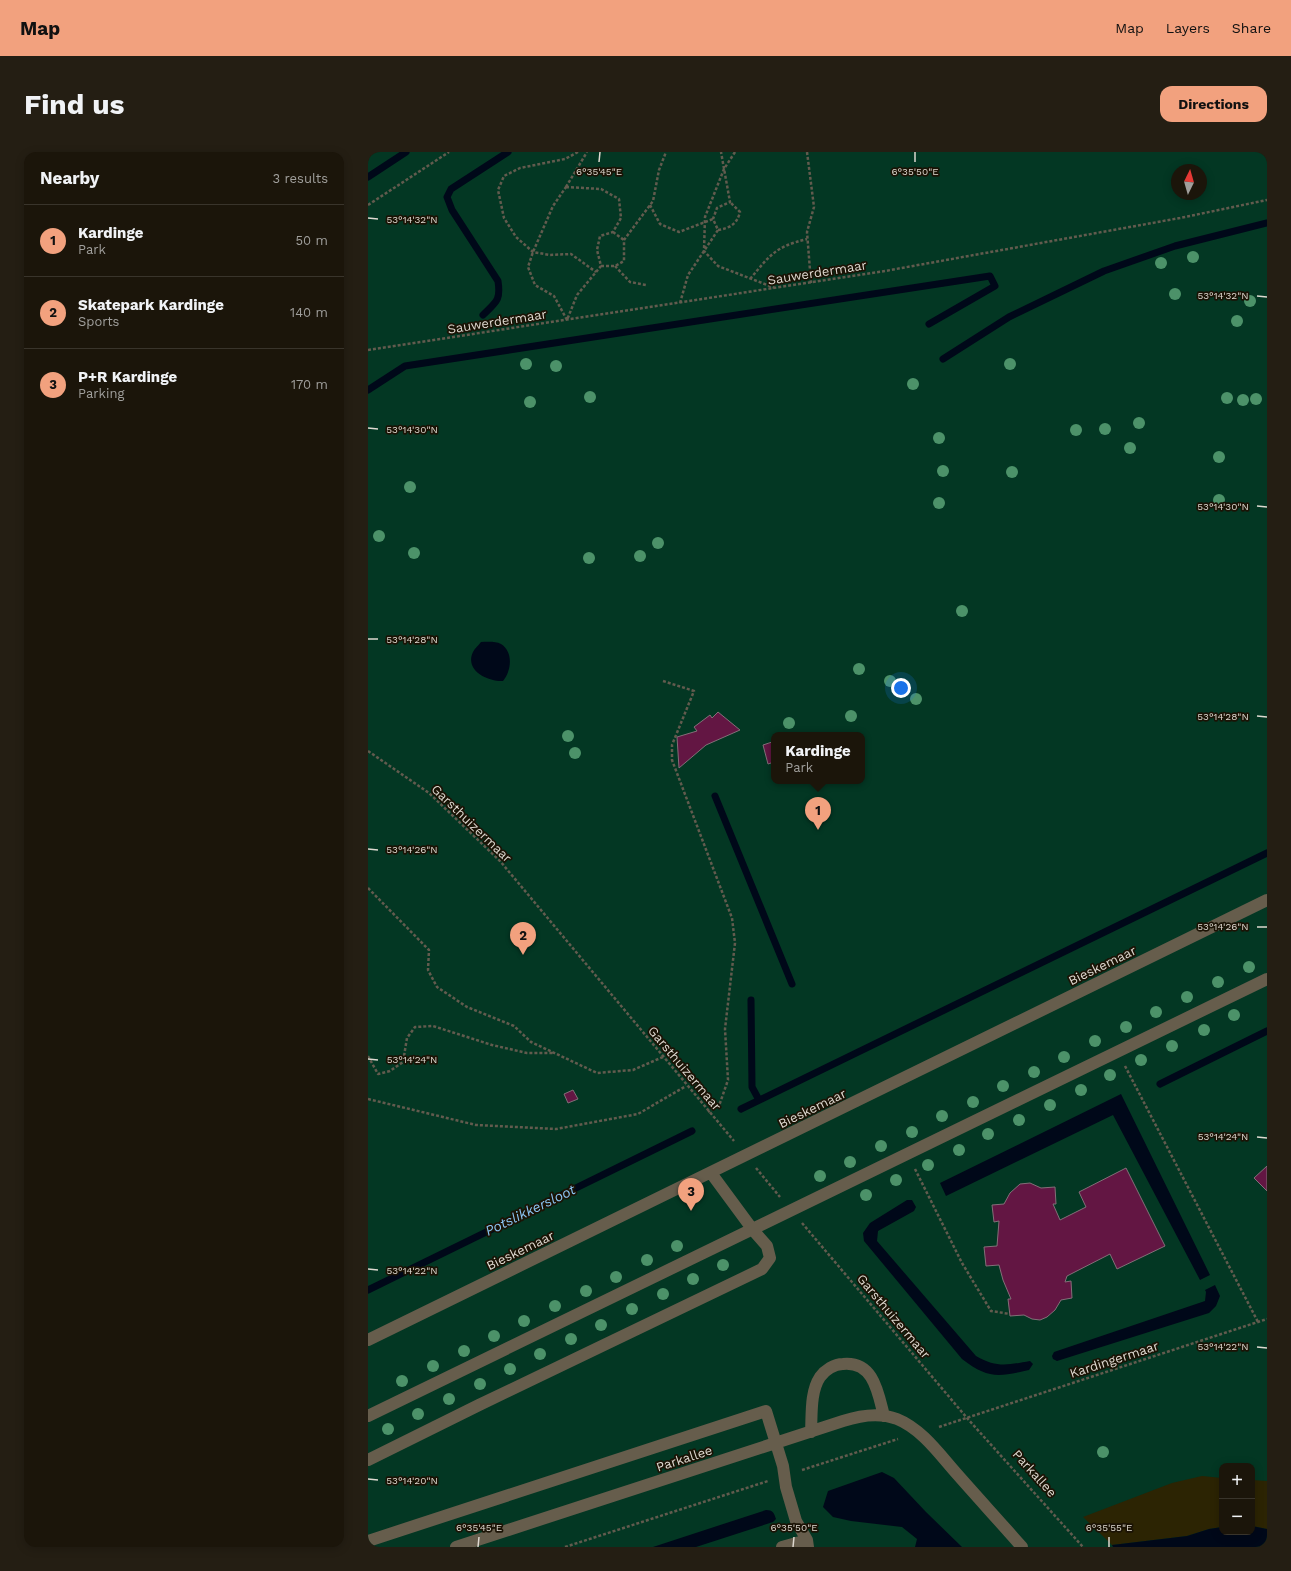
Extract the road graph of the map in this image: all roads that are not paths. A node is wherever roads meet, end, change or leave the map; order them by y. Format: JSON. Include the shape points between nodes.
{"nodes":[{"id":1,"x":1267,"y":900,"type":"edge"},
{"id":2,"x":1267,"y":979,"type":"edge"},
{"id":3,"x":711,"y":1173,"type":"junction"},
{"id":4,"x":753,"y":1230,"type":"junction"},
{"id":5,"x":368,"y":1340,"type":"edge"},
{"id":6,"x":368,"y":1416,"type":"edge"},
{"id":7,"x":884,"y":1416,"type":"junction"},
{"id":8,"x":811,"y":1432,"type":"junction"},
{"id":9,"x":776,"y":1444,"type":"junction"},
{"id":10,"x":368,"y":1460,"type":"edge"},
{"id":11,"x":368,"y":1540,"type":"edge"},
{"id":12,"x":807,"y":1543,"type":"edge"},
{"id":13,"x":456,"y":1547,"type":"edge"},
{"id":14,"x":782,"y":1547,"type":"edge"},
{"id":15,"x":1022,"y":1547,"type":"edge"}],
"edges":[{"from":1,"to":3,"type":"lane","name":"Bieskemaar"},
{"from":2,"to":4,"type":"lane"},
{"from":3,"to":4,"type":"lane"},
{"from":3,"to":5,"type":"lane","name":"Bieskemaar"},
{"from":4,"to":6,"type":"lane"},
{"from":4,"to":10,"type":"lane","via":[[767,1246],[770,1258],[762,1269]]},
{"from":7,"to":8,"type":"lane","name":"Parkallee","via":[[856,1416]]},
{"from":7,"to":8,"type":"lane","via":[[872,1377],[858,1366],[840,1364],[825,1371],[816,1385]]},
{"from":7,"to":15,"type":"lane","name":"Parkallee","via":[[897,1419],[919,1433]]},
{"from":8,"to":9,"type":"lane","name":"Parkallee"},
{"from":9,"to":11,"type":"lane","via":[[766,1411]]},
{"from":9,"to":12,"type":"lane","via":[[796,1521]]},
{"from":9,"to":13,"type":"lane","name":"Parkallee"},
{"from":12,"to":14,"type":"lane"}]}
